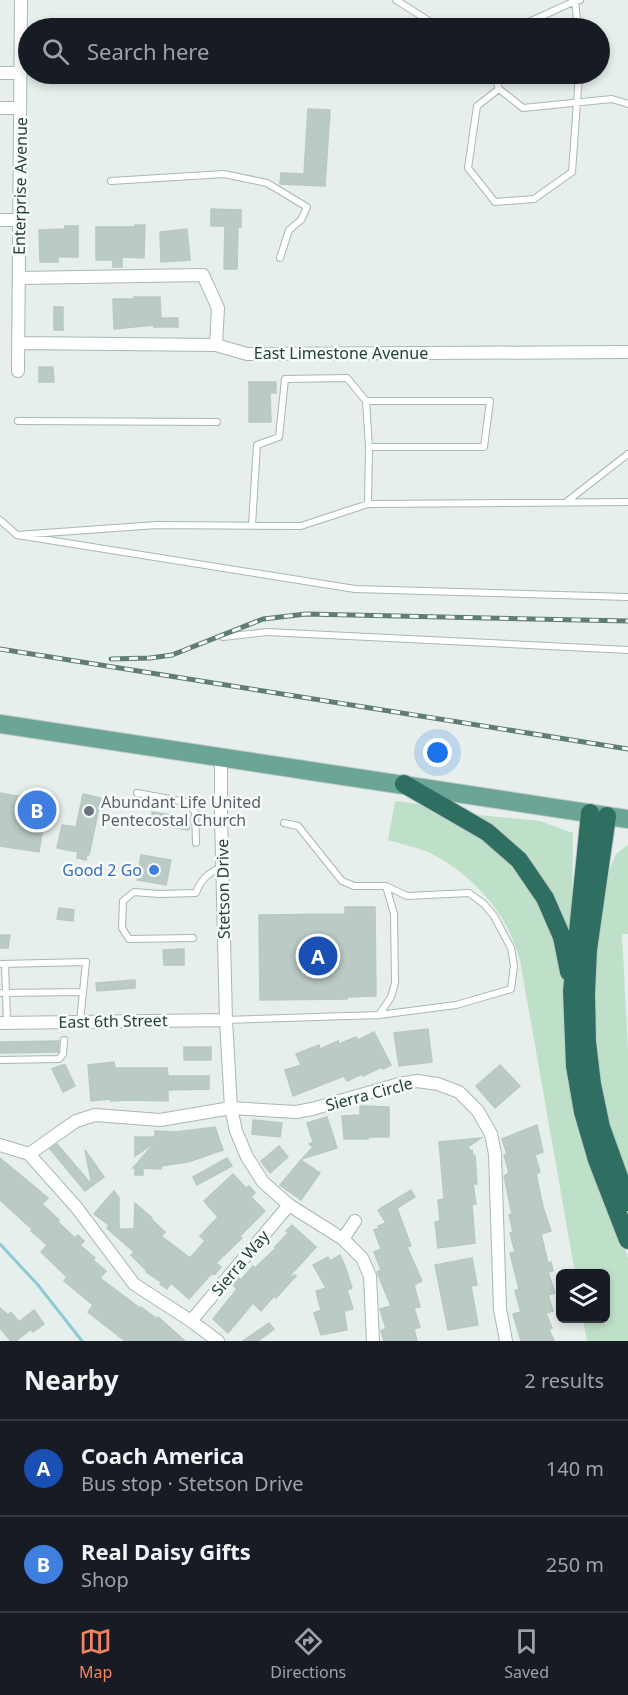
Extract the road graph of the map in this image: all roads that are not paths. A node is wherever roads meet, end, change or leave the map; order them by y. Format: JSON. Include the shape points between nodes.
{"nodes":[{"id":1,"x":21,"y":0,"type":"edge"},
{"id":2,"x":396,"y":0,"type":"edge"},
{"id":3,"x":580,"y":0,"type":"edge"},
{"id":4,"x":574,"y":1,"type":"edge"},
{"id":5,"x":21,"y":18,"type":"edge"},
{"id":6,"x":424,"y":18,"type":"edge"},
{"id":7,"x":537,"y":18,"type":"edge"},
{"id":8,"x":577,"y":18,"type":"edge"},
{"id":9,"x":0,"y":73,"type":"edge"},
{"id":10,"x":18,"y":73,"type":"edge"},
{"id":11,"x":21,"y":84,"type":"edge"},
{"id":12,"x":497,"y":84,"type":"edge"},
{"id":13,"x":578,"y":84,"type":"edge"},
{"id":14,"x":499,"y":89,"type":"junction"},
{"id":15,"x":577,"y":103,"type":"junction"},
{"id":16,"x":628,"y":104,"type":"edge"},
{"id":17,"x":0,"y":108,"type":"edge"},
{"id":18,"x":20,"y":108,"type":"junction"},
{"id":19,"x":111,"y":181,"type":"dead end"},
{"id":20,"x":0,"y":220,"type":"edge"},
{"id":21,"x":19,"y":220,"type":"junction"},
{"id":22,"x":280,"y":258,"type":"dead end"},
{"id":23,"x":19,"y":278,"type":"junction"},
{"id":24,"x":18,"y":343,"type":"junction"},
{"id":25,"x":216,"y":345,"type":"junction"},
{"id":26,"x":628,"y":352,"type":"edge"},
{"id":27,"x":18,"y":371,"type":"dead end"},
{"id":28,"x":366,"y":401,"type":"junction"},
{"id":29,"x":18,"y":422,"type":"dead end"},
{"id":30,"x":217,"y":422,"type":"dead end"},
{"id":31,"x":369,"y":447,"type":"junction"},
{"id":32,"x":628,"y":454,"type":"edge"},
{"id":33,"x":628,"y":502,"type":"edge"},
{"id":34,"x":564,"y":503,"type":"junction"},
{"id":35,"x":368,"y":504,"type":"junction"},
{"id":36,"x":0,"y":520,"type":"edge"},
{"id":37,"x":252,"y":525,"type":"junction"},
{"id":38,"x":17,"y":535,"type":"junction"},
{"id":39,"x":628,"y":597,"type":"edge"},
{"id":40,"x":223,"y":637,"type":"dead end"},
{"id":41,"x":628,"y":650,"type":"edge"},
{"id":42,"x":0,"y":724,"type":"edge"},
{"id":43,"x":221,"y":758,"type":"junction"},
{"id":44,"x":404,"y":784,"type":"junction"},
{"id":45,"x":137,"y":793,"type":"dead end"},
{"id":46,"x":598,"y":814,"type":"junction"},
{"id":47,"x":628,"y":819,"type":"edge"},
{"id":48,"x":284,"y":823,"type":"dead end"},
{"id":49,"x":196,"y":843,"type":"dead end"},
{"id":50,"x":222,"y":867,"type":"junction"},
{"id":51,"x":386,"y":886,"type":"junction"},
{"id":52,"x":193,"y":938,"type":"dead end"},
{"id":53,"x":3,"y":964,"type":"edge"},
{"id":54,"x":572,"y":991,"type":"junction"},
{"id":55,"x":82,"y":992,"type":"junction"},
{"id":56,"x":3,"y":993,"type":"edge"},
{"id":57,"x":379,"y":1015,"type":"junction"},
{"id":58,"x":226,"y":1020,"type":"junction"},
{"id":59,"x":81,"y":1022,"type":"junction"},
{"id":60,"x":4,"y":1023,"type":"edge"},
{"id":61,"x":64,"y":1040,"type":"dead end"},
{"id":62,"x":0,"y":1060,"type":"edge"},
{"id":63,"x":231,"y":1108,"type":"junction"},
{"id":64,"x":0,"y":1145,"type":"edge"},
{"id":65,"x":29,"y":1154,"type":"junction"},
{"id":66,"x":628,"y":1202,"type":"edge"},
{"id":67,"x":289,"y":1205,"type":"junction"},
{"id":68,"x":355,"y":1221,"type":"dead end"},
{"id":69,"x":343,"y":1239,"type":"junction"},
{"id":70,"x":628,"y":1240,"type":"edge"},
{"id":71,"x":191,"y":1321,"type":"junction"},
{"id":72,"x":218,"y":1341,"type":"edge"},
{"id":73,"x":373,"y":1341,"type":"edge"},
{"id":74,"x":506,"y":1341,"type":"edge"}],
"edges":[{"from":1,"to":5,"type":"street","name":"Enterprise Avenue"},
{"from":2,"to":6,"type":"lane"},
{"from":3,"to":4,"type":"lane"},
{"from":4,"to":7,"type":"lane"},
{"from":4,"to":8,"type":"lane"},
{"from":9,"to":10,"type":"street"},
{"from":11,"to":18,"type":"street","name":"Enterprise Avenue"},
{"from":12,"to":14,"type":"lane"},
{"from":13,"to":15,"type":"lane"},
{"from":14,"to":15,"type":"lane","via":[[523,108]]},
{"from":14,"to":15,"type":"lane","via":[[477,106],[468,168],[495,202],[534,199],[572,172]]},
{"from":15,"to":16,"type":"lane","via":[[612,99]]},
{"from":17,"to":18,"type":"street"},
{"from":18,"to":21,"type":"street","name":"Enterprise Avenue"},
{"from":19,"to":22,"type":"lane","via":[[224,174],[267,183],[307,207],[301,220],[289,230]]},
{"from":20,"to":21,"type":"street"},
{"from":21,"to":23,"type":"street","name":"Enterprise Avenue"},
{"from":23,"to":24,"type":"street","name":"Enterprise Avenue"},
{"from":23,"to":25,"type":"street","via":[[203,275],[218,308]]},
{"from":24,"to":25,"type":"street","name":"East Limestone Avenue"},
{"from":24,"to":27,"type":"street","name":"Enterprise Avenue"},
{"from":25,"to":26,"type":"street","name":"East Limestone Avenue","via":[[247,354]]},
{"from":28,"to":31,"type":"lane"},
{"from":28,"to":31,"type":"lane","via":[[490,401],[484,447]]},
{"from":28,"to":37,"type":"lane","via":[[346,378],[285,379],[279,437],[257,445]]},
{"from":29,"to":30,"type":"lane"},
{"from":31,"to":35,"type":"lane"},
{"from":32,"to":34,"type":"lane"},
{"from":33,"to":34,"type":"lane"},
{"from":34,"to":35,"type":"lane"},
{"from":35,"to":37,"type":"lane","via":[[301,526]]},
{"from":36,"to":38,"type":"lane"},
{"from":37,"to":38,"type":"lane","via":[[157,525]]},
{"from":38,"to":39,"type":"lane","via":[[355,589]]},
{"from":40,"to":41,"type":"lane","via":[[267,632]]},
{"from":42,"to":43,"type":"main road"},
{"from":43,"to":44,"type":"main road"},
{"from":43,"to":50,"type":"street","name":"Stetson Drive"},
{"from":44,"to":46,"type":"main road"},
{"from":44,"to":54,"type":"highway","via":[[487,832],[519,860],[545,898],[562,937]]},
{"from":45,"to":49,"type":"lane","via":[[186,802],[195,812]]},
{"from":46,"to":47,"type":"main road"},
{"from":46,"to":54,"type":"highway"},
{"from":46,"to":66,"type":"highway","via":[[588,950],[587,1042],[601,1127]]},
{"from":48,"to":51,"type":"lane","via":[[298,826],[342,881],[354,886]]},
{"from":50,"to":52,"type":"lane","via":[[210,872],[196,893],[134,892],[123,901],[122,928],[129,939]]},
{"from":50,"to":58,"type":"street","name":"Stetson Drive"},
{"from":51,"to":57,"type":"lane","via":[[394,914],[395,983]]},
{"from":51,"to":57,"type":"lane","via":[[407,896],[469,893],[494,916],[511,948],[514,966],[511,989],[456,1005]]},
{"from":53,"to":55,"type":"lane","via":[[86,962]]},
{"from":53,"to":56,"type":"lane"},
{"from":54,"to":70,"type":"highway","via":[[574,1066],[583,1112]]},
{"from":55,"to":56,"type":"lane"},
{"from":55,"to":59,"type":"lane"},
{"from":56,"to":60,"type":"lane"},
{"from":57,"to":58,"type":"lane"},
{"from":58,"to":59,"type":"street","name":"East 6th Street"},
{"from":58,"to":63,"type":"street","name":"Stetson Drive"},
{"from":59,"to":60,"type":"street","name":"East 6th Street"},
{"from":61,"to":62,"type":"lane","via":[[59,1059]]},
{"from":63,"to":65,"type":"street","name":"Sierra Circle","via":[[160,1120],[95,1115],[76,1121]]},
{"from":63,"to":67,"type":"street","name":"Stetson Drive","via":[[247,1157],[263,1182]]},
{"from":63,"to":74,"type":"street","name":"Sierra Circle","via":[[296,1112],[417,1081],[459,1092],[491,1134],[495,1154],[500,1309]]},
{"from":64,"to":65,"type":"street"},
{"from":65,"to":71,"type":"street","via":[[77,1208],[134,1284]]},
{"from":67,"to":69,"type":"street","name":"Stetson Drive"},
{"from":67,"to":71,"type":"street","name":"Sierra Way"},
{"from":68,"to":69,"type":"street"},
{"from":69,"to":73,"type":"street","name":"Stetson Drive","via":[[362,1258],[370,1276]]},
{"from":71,"to":72,"type":"street"}]}
